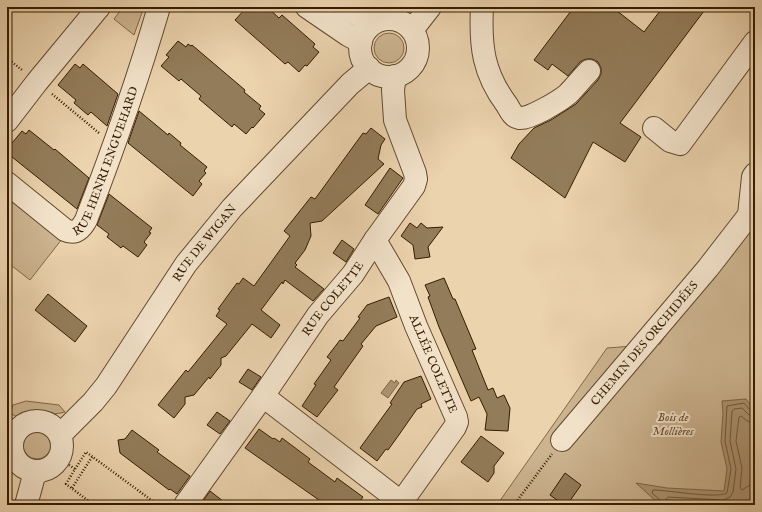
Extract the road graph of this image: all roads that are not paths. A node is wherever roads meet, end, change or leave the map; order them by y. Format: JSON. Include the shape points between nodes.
{"nodes":[{"id":1,"x":99,"y":7,"type":"edge"},
{"id":2,"x":159,"y":7,"type":"edge"},
{"id":3,"x":307,"y":7,"type":"edge"},
{"id":4,"x":344,"y":7,"type":"edge"},
{"id":5,"x":430,"y":7,"type":"edge"},
{"id":6,"x":482,"y":7,"type":"edge"},
{"id":7,"x":381,"y":20,"type":"junction"},
{"id":8,"x":412,"y":30,"type":"junction"},
{"id":9,"x":361,"y":42,"type":"junction"},
{"id":10,"x":755,"y":42,"type":"edge"},
{"id":11,"x":369,"y":68,"type":"junction"},
{"id":12,"x":588,"y":71,"type":"dead end"},
{"id":13,"x":395,"y":76,"type":"junction"},
{"id":14,"x":7,"y":121,"type":"edge"},
{"id":15,"x":654,"y":128,"type":"dead end"},
{"id":16,"x":755,"y":174,"type":"edge"},
{"id":17,"x":7,"y":183,"type":"edge"},
{"id":18,"x":375,"y":240,"type":"junction"},
{"id":19,"x":263,"y":396,"type":"junction"},
{"id":20,"x":12,"y":427,"type":"edge"},
{"id":21,"x":60,"y":435,"type":"junction"},
{"id":22,"x":562,"y":440,"type":"road end"},
{"id":23,"x":35,"y":472,"type":"junction"},
{"id":24,"x":26,"y":505,"type":"edge"},
{"id":25,"x":185,"y":505,"type":"edge"}],
"edges":[{"from":1,"to":14,"type":"street"},
{"from":2,"to":17,"type":"street","name":"RUE HENRI ENGUEHARD","via":[[114,146],[81,228],[77,232],[65,230]]},
{"from":3,"to":9,"type":"street"},
{"from":4,"to":7,"type":"street","via":[[364,18]]},
{"from":5,"to":8,"type":"street"},
{"from":6,"to":12,"type":"street","via":[[482,43],[489,75],[514,116],[524,118],[550,106],[568,94]]},
{"from":7,"to":8,"type":"street","via":[[398,20]]},
{"from":7,"to":9,"type":"street","via":[[368,28]]},
{"from":8,"to":13,"type":"street","via":[[418,42],[416,58],[407,71]]},
{"from":9,"to":11,"type":"street","via":[[362,56]]},
{"from":10,"to":15,"type":"street","via":[[680,144],[670,141]]},
{"from":11,"to":13,"type":"street","via":[[380,75]]},
{"from":11,"to":21,"type":"street","name":"RUE DE WIGAN","via":[[350,84],[232,208],[186,264],[106,386]]},
{"from":13,"to":18,"type":"street","name":"RUE COLETTE","via":[[392,90],[395,120],[416,179],[414,186]]},
{"from":16,"to":22,"type":"street","name":"CHEMIN DES ORCHIDÉES","via":[[749,215],[708,268]]},
{"from":18,"to":19,"type":"street","name":"RUE COLETTE","via":[[353,274],[318,315]]},
{"from":18,"to":19,"type":"street","name":"ALLÉE COLETTE","via":[[399,281],[457,422],[420,477],[405,497],[393,496]]},
{"from":19,"to":25,"type":"street","name":"RUE COLETTE"},
{"from":20,"to":21,"type":"street","via":[[35,421],[45,422],[54,427]]},
{"from":20,"to":23,"type":"street","via":[[13,456],[18,464]]},
{"from":21,"to":23,"type":"street","via":[[62,453],[58,461],[48,469]]},
{"from":23,"to":24,"type":"street"}]}
